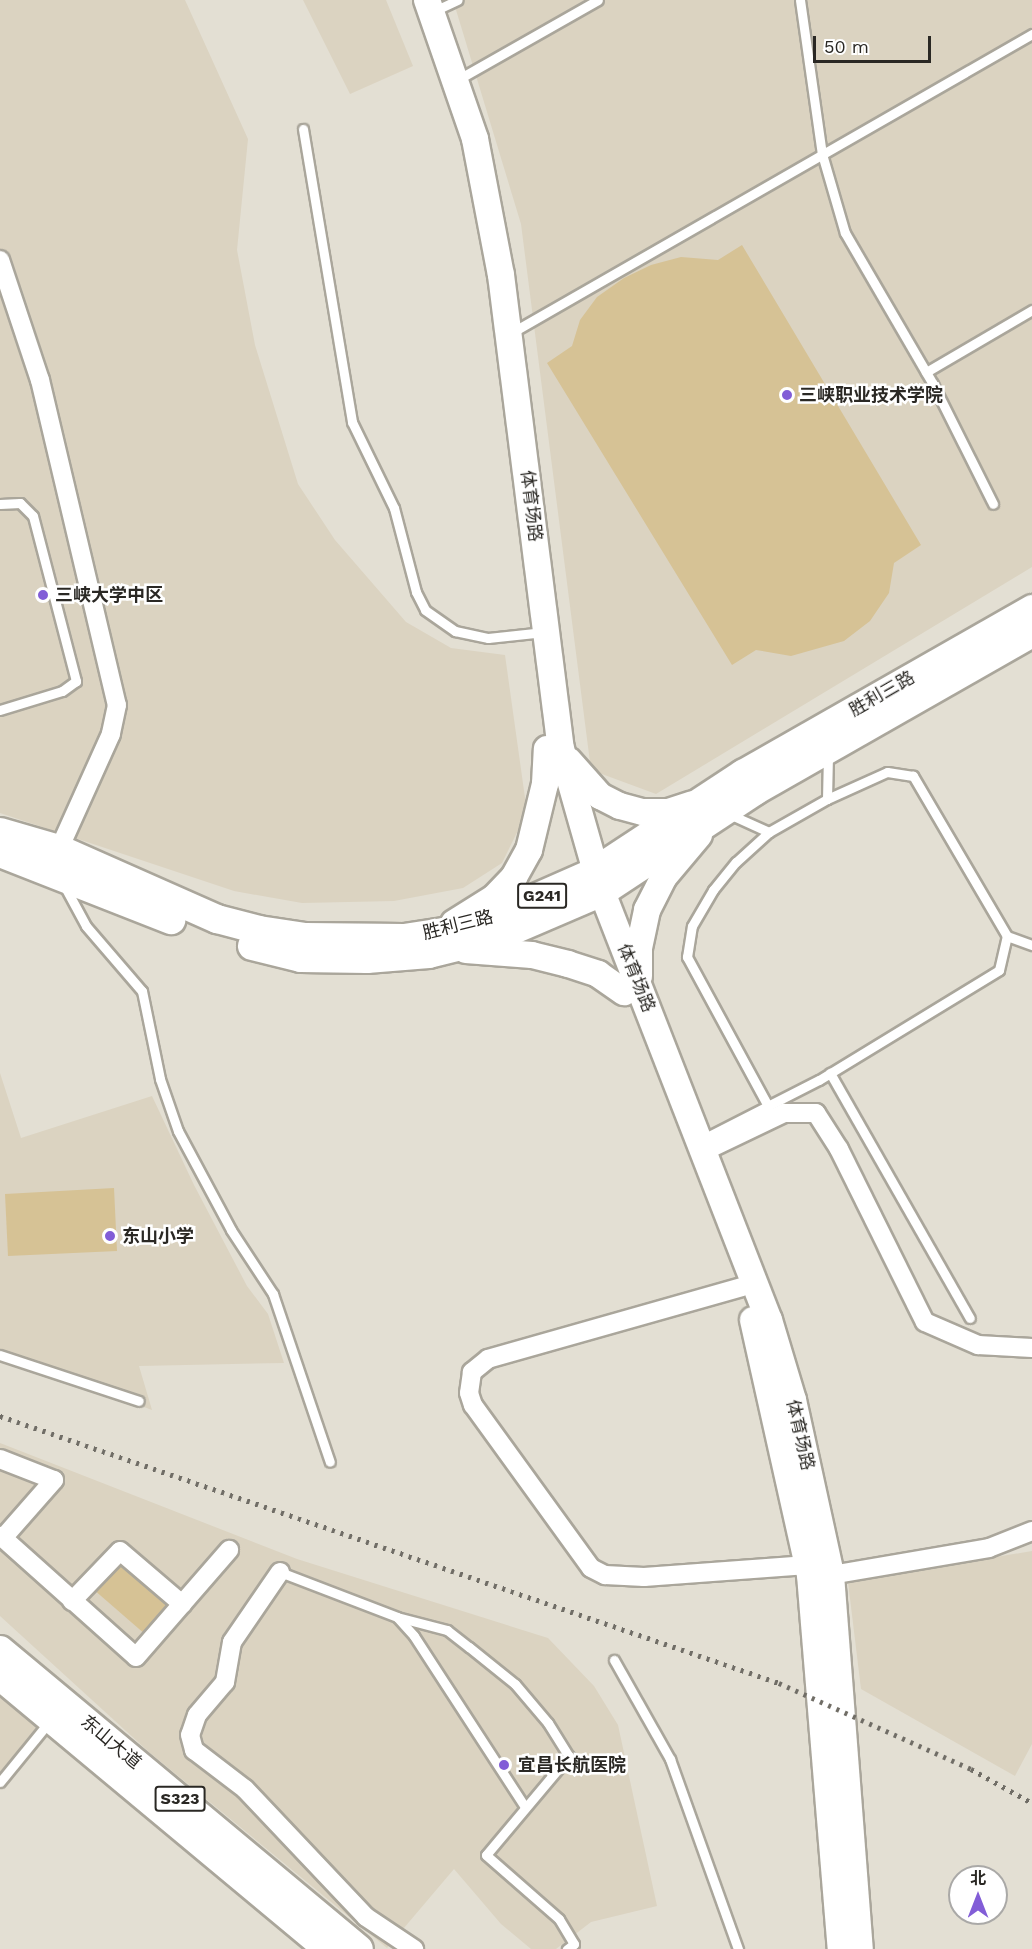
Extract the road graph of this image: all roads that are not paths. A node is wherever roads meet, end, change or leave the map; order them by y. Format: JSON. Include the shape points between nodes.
{"nodes":[{"id":1,"x":458,"y":0,"type":"edge"},
{"id":2,"x":598,"y":0,"type":"edge"},
{"id":3,"x":800,"y":0,"type":"edge"},
{"id":4,"x":423,"y":7,"type":"edge"},
{"id":5,"x":1032,"y":34,"type":"edge"},
{"id":6,"x":450,"y":84,"type":"junction"},
{"id":7,"x":303,"y":129,"type":"dead end"},
{"id":8,"x":822,"y":154,"type":"junction"},
{"id":9,"x":0,"y":260,"type":"edge"},
{"id":10,"x":1032,"y":310,"type":"edge"},
{"id":11,"x":509,"y":334,"type":"junction"},
{"id":12,"x":926,"y":372,"type":"junction"},
{"id":13,"x":0,"y":504,"type":"edge"},
{"id":14,"x":993,"y":504,"type":"dead end"},
{"id":15,"x":1032,"y":609,"type":"edge"},
{"id":16,"x":534,"y":633,"type":"junction"},
{"id":17,"x":1032,"y":633,"type":"edge"},
{"id":18,"x":0,"y":710,"type":"edge"},
{"id":19,"x":554,"y":747,"type":"junction"},
{"id":20,"x":829,"y":749,"type":"junction"},
{"id":21,"x":827,"y":799,"type":"junction"},
{"id":22,"x":714,"y":810,"type":"junction"},
{"id":23,"x":0,"y":832,"type":"edge"},
{"id":24,"x":769,"y":832,"type":"junction"},
{"id":25,"x":0,"y":853,"type":"edge"},
{"id":26,"x":58,"y":861,"type":"junction"},
{"id":27,"x":592,"y":885,"type":"junction"},
{"id":28,"x":1007,"y":936,"type":"junction"},
{"id":29,"x":442,"y":941,"type":"junction"},
{"id":30,"x":1032,"y":945,"type":"edge"},
{"id":31,"x":632,"y":989,"type":"junction"},
{"id":32,"x":830,"y":1072,"type":"junction"},
{"id":33,"x":768,"y":1106,"type":"junction"},
{"id":34,"x":703,"y":1146,"type":"junction"},
{"id":35,"x":742,"y":1287,"type":"junction"},
{"id":36,"x":970,"y":1318,"type":"dead end"},
{"id":37,"x":1032,"y":1348,"type":"edge"},
{"id":38,"x":0,"y":1354,"type":"edge"},
{"id":39,"x":139,"y":1401,"type":"dead end"},
{"id":40,"x":0,"y":1459,"type":"edge"},
{"id":41,"x":330,"y":1462,"type":"dead end"},
{"id":42,"x":1032,"y":1531,"type":"edge"},
{"id":43,"x":1,"y":1537,"type":"edge"},
{"id":44,"x":229,"y":1550,"type":"dead end"},
{"id":45,"x":808,"y":1565,"type":"junction"},
{"id":46,"x":280,"y":1572,"type":"joint"},
{"id":47,"x":831,"y":1575,"type":"junction"},
{"id":48,"x":72,"y":1600,"type":"junction"},
{"id":49,"x":182,"y":1604,"type":"junction"},
{"id":50,"x":397,"y":1617,"type":"junction"},
{"id":51,"x":0,"y":1650,"type":"edge"},
{"id":52,"x":614,"y":1660,"type":"dead end"},
{"id":53,"x":0,"y":1676,"type":"edge"},
{"id":54,"x":50,"y":1720,"type":"junction"},
{"id":55,"x":0,"y":1782,"type":"edge"},
{"id":56,"x":525,"y":1807,"type":"junction"},
{"id":57,"x":366,"y":1917,"type":"junction"},
{"id":58,"x":345,"y":1946,"type":"edge"},
{"id":59,"x":414,"y":1949,"type":"edge"},
{"id":60,"x":567,"y":1949,"type":"edge"},
{"id":61,"x":738,"y":1949,"type":"edge"},
{"id":62,"x":841,"y":1949,"type":"edge"},
{"id":63,"x":860,"y":1949,"type":"edge"}],
"edges":[{"from":1,"to":4,"type":"lane"},
{"from":2,"to":6,"type":"lane"},
{"from":3,"to":8,"type":"lane"},
{"from":4,"to":6,"type":"main road","name":"体育场路"},
{"from":5,"to":8,"type":"lane"},
{"from":6,"to":11,"type":"main road","name":"体育场路","via":[[475,139]]},
{"from":6,"to":16,"type":"main road","name":"体育场路","via":[[466,144],[492,284]]},
{"from":7,"to":16,"type":"lane","via":[[352,422],[394,508],[416,592],[425,610],[455,631],[488,638]]},
{"from":8,"to":11,"type":"lane"},
{"from":8,"to":12,"type":"lane","via":[[845,232]]},
{"from":9,"to":26,"type":"street","via":[[40,380],[117,705],[111,734]]},
{"from":10,"to":12,"type":"lane"},
{"from":11,"to":19,"type":"main road","name":"体育场路"},
{"from":12,"to":14,"type":"lane"},
{"from":13,"to":18,"type":"lane","via":[[20,503],[33,516],[76,681],[62,691]]},
{"from":15,"to":22,"type":"main road","name":"胜利三路","number":"G241"},
{"from":16,"to":19,"type":"main road","name":"体育场路"},
{"from":17,"to":20,"type":"main road","name":"胜利三路","number":"G241"},
{"from":19,"to":22,"type":"main road","via":[[600,796],[620,806],[643,812]]},
{"from":19,"to":27,"type":"main road","name":"体育场路"},
{"from":19,"to":29,"type":"main road","via":[[538,820],[514,877]]},
{"from":20,"to":21,"type":"lane"},
{"from":20,"to":22,"type":"main road","name":"胜利三路","number":"G241"},
{"from":21,"to":24,"type":"lane"},
{"from":21,"to":28,"type":"lane","via":[[887,772],[913,776]]},
{"from":22,"to":24,"type":"lane"},
{"from":22,"to":27,"type":"main road","name":"胜利三路","number":"G241"},
{"from":22,"to":31,"type":"main road","via":[[663,878],[647,910]]},
{"from":23,"to":26,"type":"main road","name":"胜利三路","number":"G241"},
{"from":24,"to":33,"type":"lane","via":[[713,890],[692,926],[687,957]]},
{"from":25,"to":26,"type":"main road","name":"胜利三路","number":"G241"},
{"from":26,"to":29,"type":"main road","name":"胜利三路","number":"G241","via":[[217,919],[259,930],[305,937]]},
{"from":26,"to":41,"type":"lane","via":[[86,926],[142,991],[160,1079],[178,1131],[231,1230],[273,1294]]},
{"from":27,"to":29,"type":"main road","name":"胜利三路","number":"G241","via":[[490,918]]},
{"from":27,"to":31,"type":"main road","name":"体育场路"},
{"from":28,"to":30,"type":"lane"},
{"from":28,"to":32,"type":"lane","via":[[999,970]]},
{"from":29,"to":31,"type":"main road","via":[[532,955],[598,974]]},
{"from":31,"to":34,"type":"main road","name":"体育场路"},
{"from":31,"to":35,"type":"main road","name":"体育场路"},
{"from":32,"to":33,"type":"lane"},
{"from":32,"to":36,"type":"lane"},
{"from":33,"to":34,"type":"lane"},
{"from":34,"to":37,"type":"street","via":[[784,1113],[816,1113],[839,1149],[926,1322],[978,1345]]},
{"from":34,"to":47,"type":"main road","name":"体育场路","via":[[782,1359]]},
{"from":35,"to":45,"type":"main road","name":"体育场路","via":[[770,1389]]},
{"from":35,"to":45,"type":"street","via":[[488,1359],[472,1372],[469,1393],[473,1405],[591,1568],[605,1575],[644,1577]]},
{"from":38,"to":39,"type":"lane"},
{"from":40,"to":43,"type":"street","via":[[54,1480]]},
{"from":42,"to":47,"type":"street","via":[[989,1548]]},
{"from":43,"to":48,"type":"street"},
{"from":44,"to":49,"type":"street"},
{"from":45,"to":62,"type":"main road","name":"体育场路"},
{"from":46,"to":50,"type":"lane"},
{"from":46,"to":57,"type":"street","via":[[231,1642],[225,1682],[197,1715],[190,1735],[194,1750],[245,1789]]},
{"from":47,"to":63,"type":"main road","name":"体育场路"},
{"from":48,"to":49,"type":"street","via":[[120,1551]]},
{"from":48,"to":49,"type":"street","via":[[136,1657]]},
{"from":50,"to":56,"type":"lane","via":[[414,1636]]},
{"from":50,"to":56,"type":"lane","via":[[447,1630],[515,1684],[548,1723],[569,1756]]},
{"from":51,"to":58,"type":"main road","name":"东山大道","number":"S323"},
{"from":52,"to":61,"type":"lane","via":[[670,1759]]},
{"from":53,"to":54,"type":"main road","name":"东山大道","number":"S323"},
{"from":54,"to":55,"type":"lane"},
{"from":54,"to":58,"type":"main road","name":"东山大道","number":"S323"},
{"from":56,"to":60,"type":"lane","via":[[486,1855],[559,1919],[574,1944]]},
{"from":57,"to":58,"type":"street"},
{"from":57,"to":59,"type":"street"}]}
